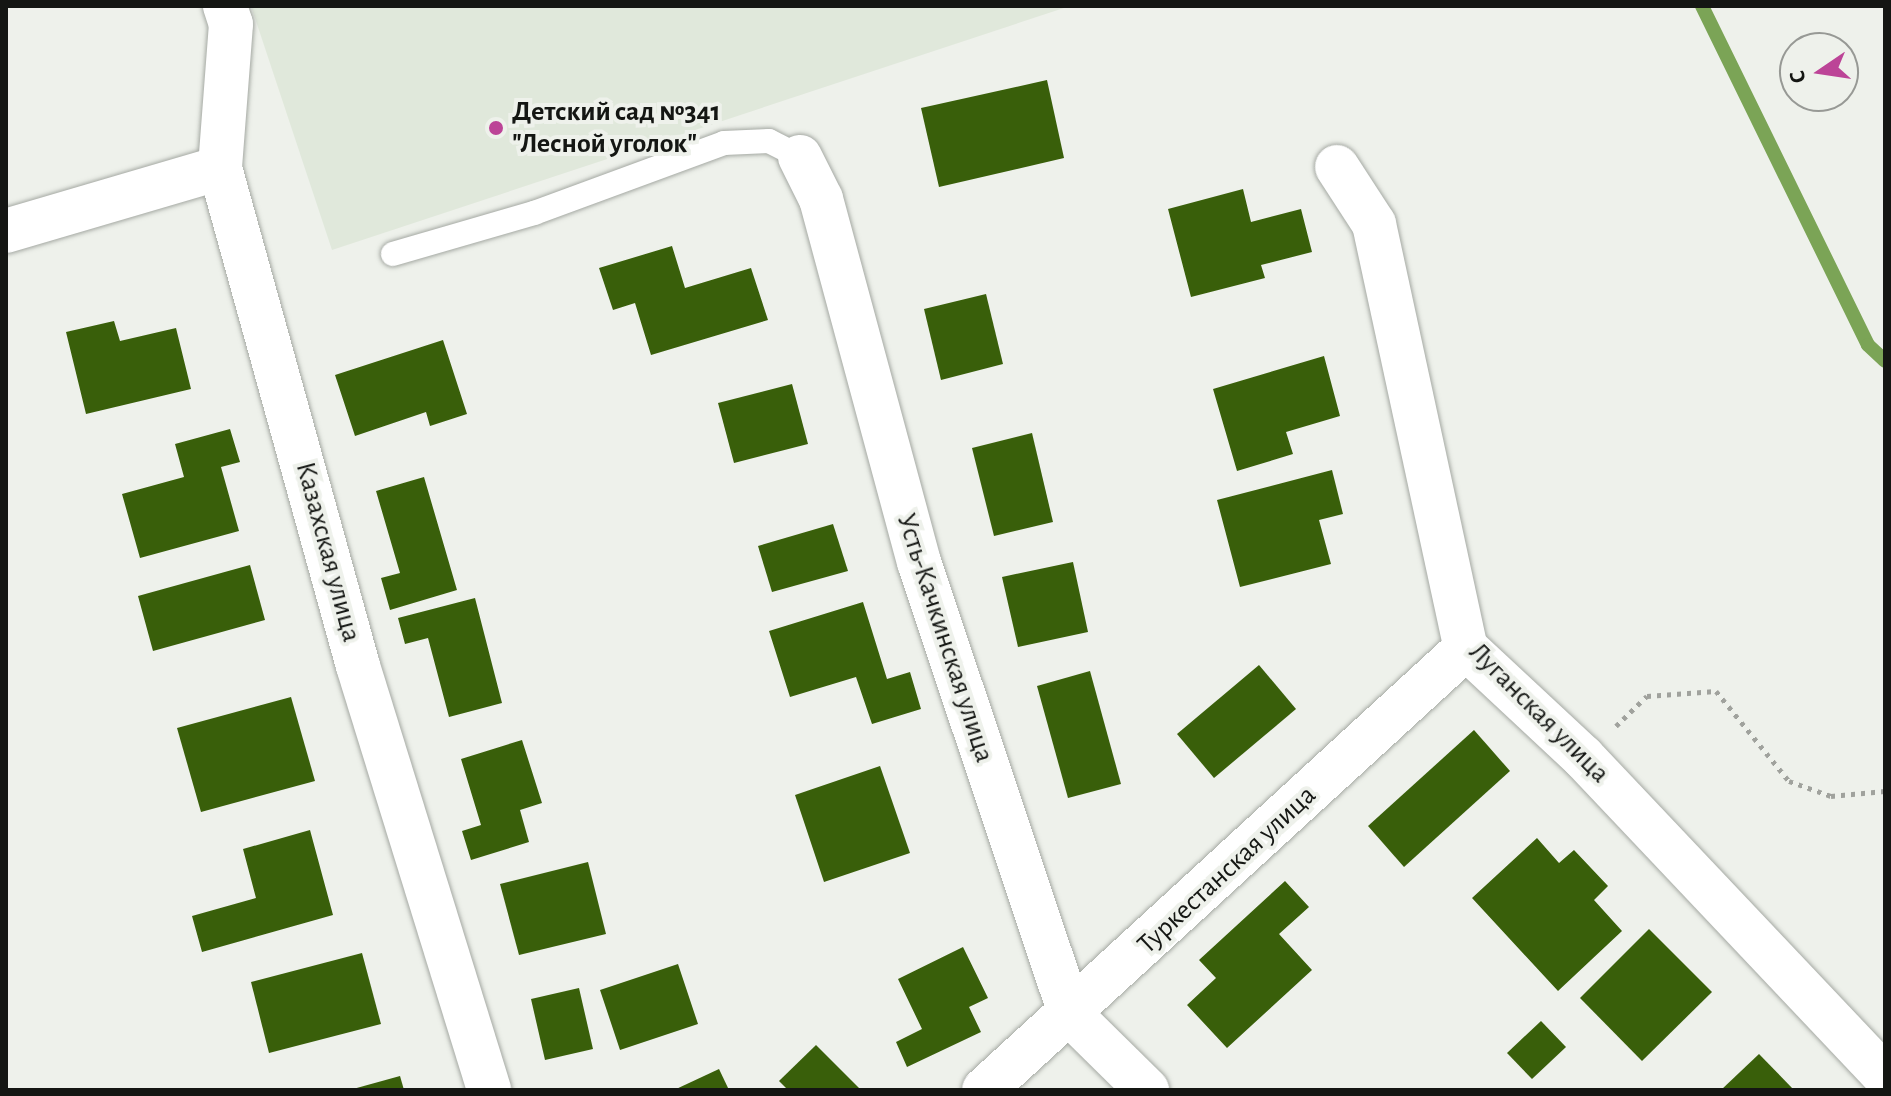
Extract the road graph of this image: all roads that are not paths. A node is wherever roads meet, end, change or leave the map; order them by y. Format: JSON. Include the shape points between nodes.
{"nodes":[{"id":1,"x":225,"y":6,"type":"edge"},
{"id":2,"x":800,"y":157,"type":"joint"},
{"id":3,"x":1337,"y":167,"type":"dead end"},
{"id":4,"x":220,"y":168,"type":"junction"},
{"id":5,"x":6,"y":231,"type":"edge"},
{"id":6,"x":393,"y":254,"type":"dead end"},
{"id":7,"x":1466,"y":648,"type":"junction"},
{"id":8,"x":1071,"y":1015,"type":"junction"},
{"id":9,"x":1885,"y":1076,"type":"edge"},
{"id":10,"x":489,"y":1090,"type":"edge"},
{"id":11,"x":984,"y":1090,"type":"edge"},
{"id":12,"x":1147,"y":1090,"type":"edge"}],
"edges":[{"from":1,"to":4,"type":"street","name":"Казахская улица","via":[[231,24]]},
{"from":2,"to":6,"type":"lane","via":[[769,141],[724,143],[534,213]]},
{"from":2,"to":8,"type":"street","name":"Усть-Качкинская улица","via":[[821,199],[919,562]]},
{"from":3,"to":7,"type":"street","name":"Луганская улица","via":[[1374,224]]},
{"from":4,"to":5,"type":"street"},
{"from":4,"to":10,"type":"street","name":"Казахская улица","via":[[358,666]]},
{"from":7,"to":8,"type":"street","name":"Туркестанская улица"},
{"from":7,"to":9,"type":"street","name":"Луганская улица","via":[[1583,757]]},
{"from":8,"to":11,"type":"street","name":"Туркестанская улица"},
{"from":8,"to":12,"type":"street","name":"Усть-Качкинская улица"}]}
